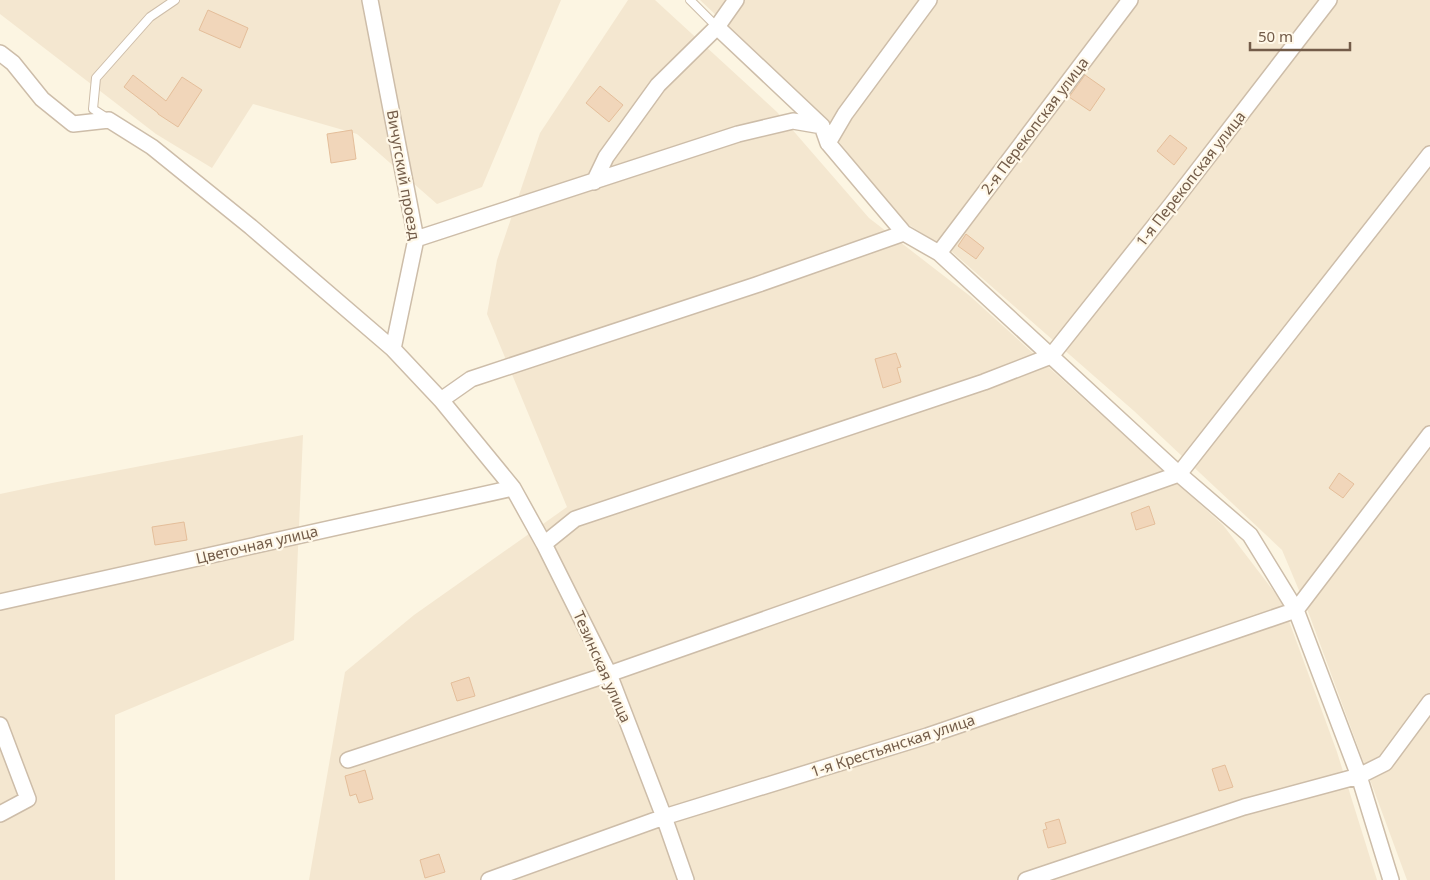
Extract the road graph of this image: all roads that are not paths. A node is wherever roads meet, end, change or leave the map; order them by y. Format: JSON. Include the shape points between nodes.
{"nodes":[{"id":1,"x":175,"y":0,"type":"edge"},
{"id":2,"x":370,"y":0,"type":"edge"},
{"id":3,"x":690,"y":0,"type":"edge"},
{"id":4,"x":736,"y":0,"type":"edge"},
{"id":5,"x":929,"y":0,"type":"edge"},
{"id":6,"x":1130,"y":0,"type":"edge"},
{"id":7,"x":1329,"y":0,"type":"edge"},
{"id":8,"x":717,"y":26,"type":"junction"},
{"id":9,"x":0,"y":53,"type":"edge"},
{"id":10,"x":108,"y":120,"type":"junction"},
{"id":11,"x":822,"y":126,"type":"junction"},
{"id":12,"x":828,"y":142,"type":"junction"},
{"id":13,"x":1430,"y":154,"type":"edge"},
{"id":14,"x":594,"y":182,"type":"junction"},
{"id":15,"x":904,"y":233,"type":"junction"},
{"id":16,"x":416,"y":239,"type":"junction"},
{"id":17,"x":939,"y":253,"type":"junction"},
{"id":18,"x":393,"y":349,"type":"junction"},
{"id":19,"x":1051,"y":356,"type":"junction"},
{"id":20,"x":441,"y":400,"type":"junction"},
{"id":21,"x":1430,"y":434,"type":"edge"},
{"id":22,"x":1179,"y":474,"type":"junction"},
{"id":23,"x":513,"y":488,"type":"junction"},
{"id":24,"x":544,"y":544,"type":"junction"},
{"id":25,"x":0,"y":602,"type":"edge"},
{"id":26,"x":1296,"y":610,"type":"junction"},
{"id":27,"x":609,"y":674,"type":"junction"},
{"id":28,"x":1430,"y":702,"type":"edge"},
{"id":29,"x":0,"y":725,"type":"edge"},
{"id":30,"x":348,"y":760,"type":"dead end"},
{"id":31,"x":1359,"y":776,"type":"junction"},
{"id":32,"x":0,"y":814,"type":"edge"},
{"id":33,"x":664,"y":817,"type":"junction"},
{"id":34,"x":490,"y":880,"type":"edge"},
{"id":35,"x":686,"y":880,"type":"edge"},
{"id":36,"x":1026,"y":880,"type":"edge"},
{"id":37,"x":1391,"y":880,"type":"edge"}],
"edges":[{"from":1,"to":10,"type":"lane","via":[[150,17],[96,78],[94,109]]},
{"from":2,"to":16,"type":"street","name":"Вичугский проезд"},
{"from":3,"to":8,"type":"lane"},
{"from":4,"to":8,"type":"street"},
{"from":5,"to":12,"type":"street"},
{"from":6,"to":17,"type":"street","name":"2-я Перекопская улица"},
{"from":7,"to":19,"type":"street","name":"1-я Перекопская улица"},
{"from":8,"to":11,"type":"street"},
{"from":8,"to":14,"type":"street","via":[[658,85],[606,157]]},
{"from":9,"to":10,"type":"street","via":[[42,99],[73,124]]},
{"from":10,"to":18,"type":"street","name":"Тезинская улица","via":[[152,147]]},
{"from":11,"to":12,"type":"street"},
{"from":11,"to":14,"type":"street","via":[[793,121],[738,134]]},
{"from":12,"to":15,"type":"street"},
{"from":13,"to":22,"type":"street"},
{"from":14,"to":16,"type":"street"},
{"from":15,"to":17,"type":"street"},
{"from":15,"to":20,"type":"street","via":[[471,379]]},
{"from":16,"to":18,"type":"street","name":"Вичугский проезд"},
{"from":17,"to":19,"type":"street"},
{"from":18,"to":20,"type":"street","name":"Тезинская улица"},
{"from":19,"to":22,"type":"street"},
{"from":19,"to":24,"type":"street","via":[[984,382],[575,519]]},
{"from":20,"to":23,"type":"street","name":"Тезинская улица"},
{"from":21,"to":26,"type":"street"},
{"from":22,"to":26,"type":"street","via":[[1250,535]]},
{"from":22,"to":27,"type":"street"},
{"from":23,"to":24,"type":"street","name":"Тезинская улица"},
{"from":23,"to":25,"type":"street","name":"Цветочная улица"},
{"from":24,"to":27,"type":"street","name":"Тезинская улица"},
{"from":26,"to":31,"type":"street"},
{"from":26,"to":33,"type":"street","name":"1-я Крестьянская улица","via":[[927,736]]},
{"from":27,"to":30,"type":"street"},
{"from":27,"to":33,"type":"street","name":"Тезинская улица"},
{"from":28,"to":31,"type":"street","via":[[1385,762]]},
{"from":29,"to":32,"type":"street","via":[[28,799]]},
{"from":31,"to":36,"type":"street","via":[[1244,807]]},
{"from":31,"to":37,"type":"street"},
{"from":33,"to":34,"type":"street","name":"1-я Крестьянская улица"},
{"from":33,"to":35,"type":"street","name":"Тезинская улица"}]}
